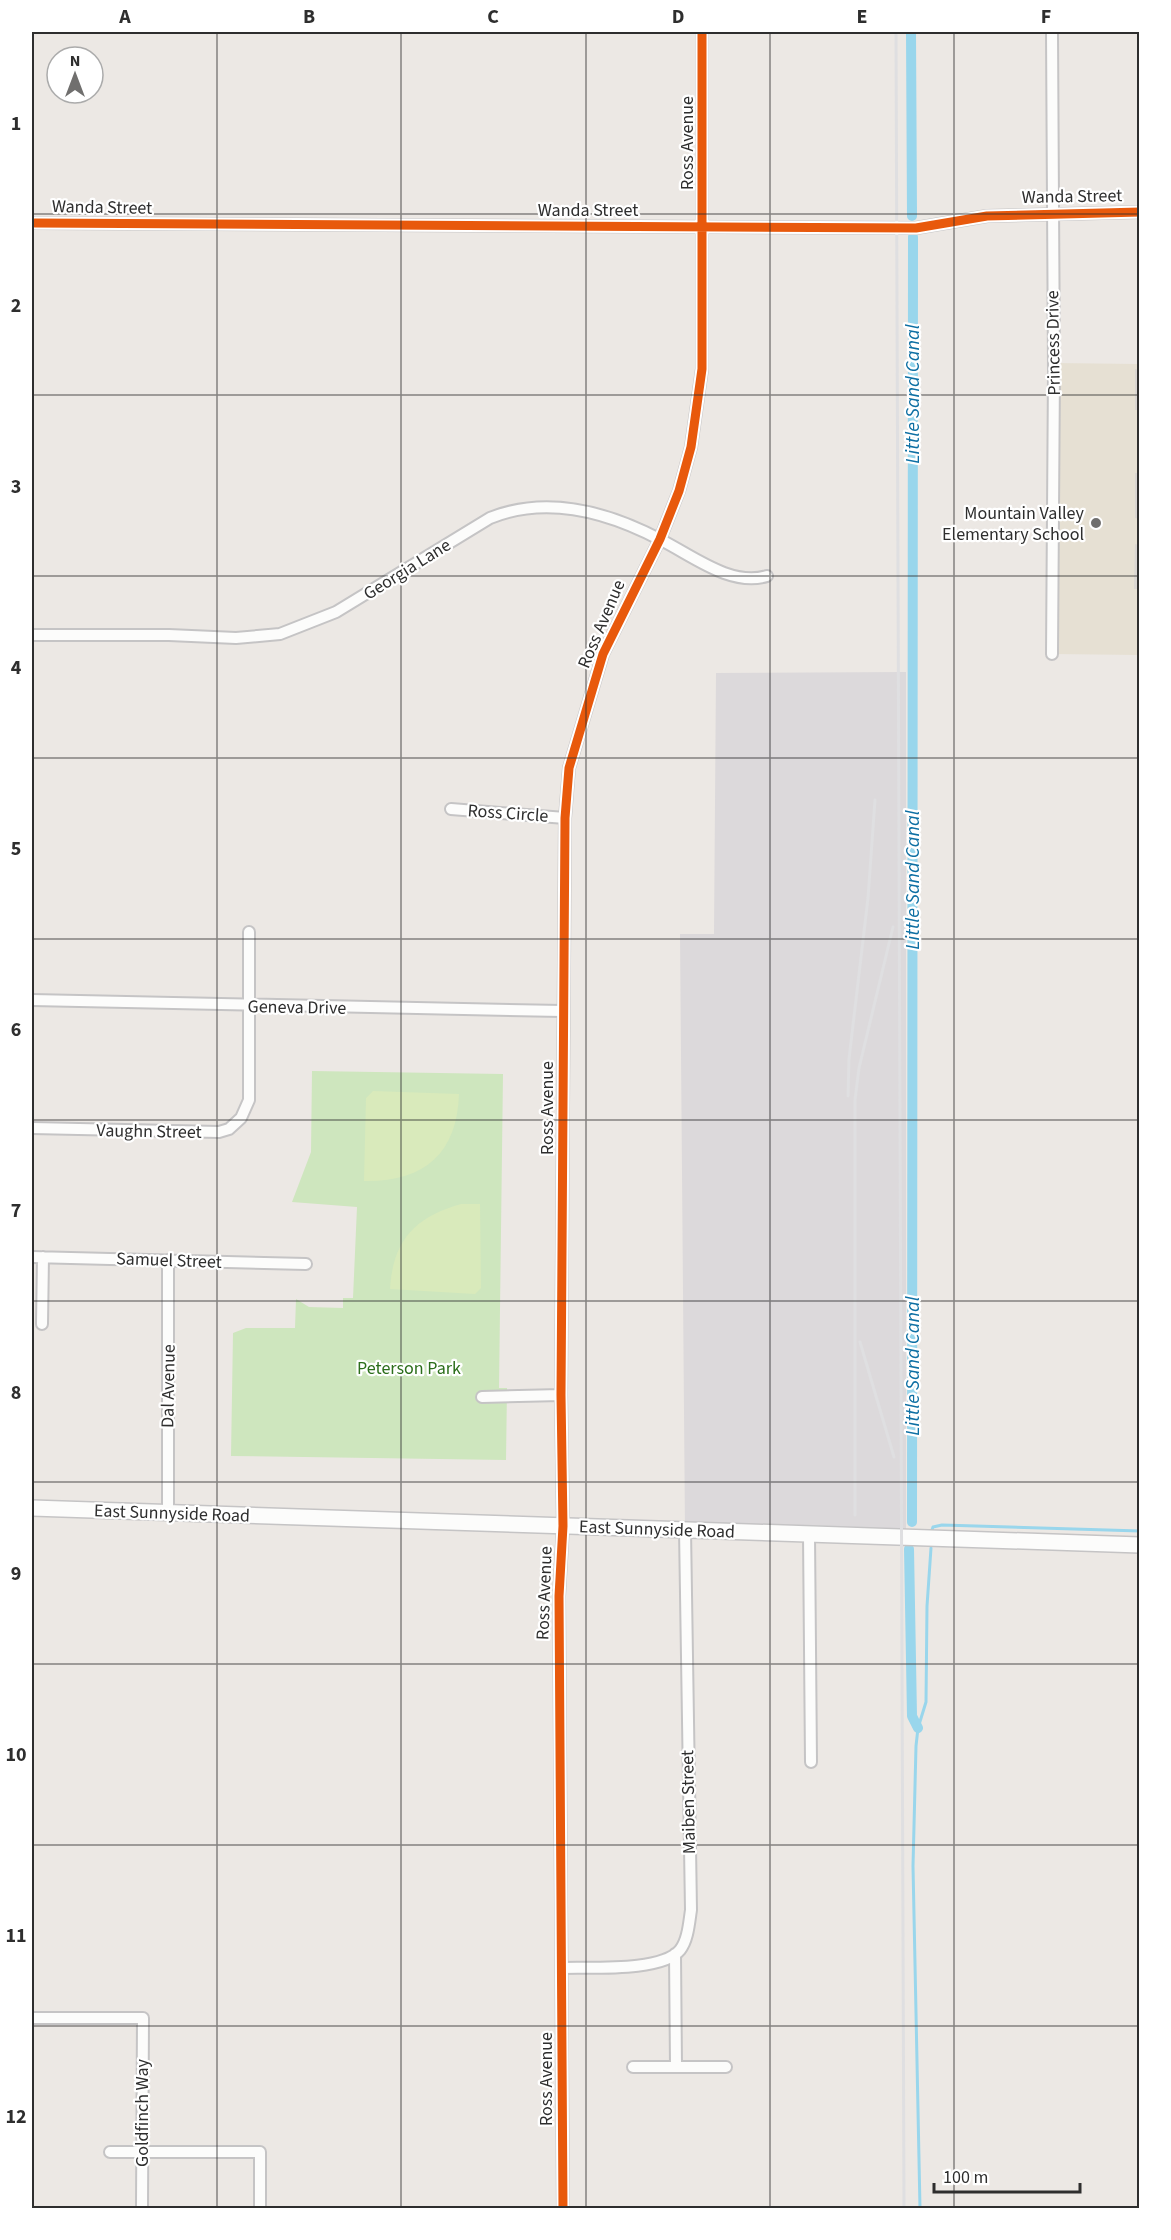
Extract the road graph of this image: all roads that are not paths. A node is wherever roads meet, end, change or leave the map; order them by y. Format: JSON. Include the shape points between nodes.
{"nodes":[{"id":1,"x":702,"y":32,"type":"edge"},
{"id":2,"x":1052,"y":32,"type":"edge"},
{"id":3,"x":1140,"y":212,"type":"edge"},
{"id":4,"x":1052,"y":214,"type":"junction"},
{"id":5,"x":35,"y":223,"type":"dead end"},
{"id":6,"x":704,"y":227,"type":"junction"},
{"id":7,"x":660,"y":539,"type":"junction"},
{"id":8,"x":767,"y":576,"type":"dead end"},
{"id":9,"x":32,"y":635,"type":"edge"},
{"id":10,"x":1052,"y":654,"type":"dead end"},
{"id":11,"x":451,"y":809,"type":"dead end"},
{"id":12,"x":565,"y":818,"type":"junction"},
{"id":13,"x":249,"y":932,"type":"dead end"},
{"id":14,"x":32,"y":1000,"type":"edge"},
{"id":15,"x":248,"y":1006,"type":"junction"},
{"id":16,"x":562,"y":1011,"type":"junction"},
{"id":17,"x":32,"y":1128,"type":"edge"},
{"id":18,"x":32,"y":1257,"type":"edge"},
{"id":19,"x":44,"y":1257,"type":"junction"},
{"id":20,"x":168,"y":1260,"type":"junction"},
{"id":21,"x":306,"y":1264,"type":"dead end"},
{"id":22,"x":42,"y":1324,"type":"dead end"},
{"id":23,"x":561,"y":1395,"type":"junction"},
{"id":24,"x":482,"y":1397,"type":"dead end"},
{"id":25,"x":32,"y":1508,"type":"edge"},
{"id":26,"x":168,"y":1512,"type":"junction"},
{"id":27,"x":563,"y":1526,"type":"junction"},
{"id":28,"x":686,"y":1530,"type":"junction"},
{"id":29,"x":809,"y":1535,"type":"junction"},
{"id":30,"x":1140,"y":1545,"type":"edge"},
{"id":31,"x":811,"y":1762,"type":"dead end"},
{"id":32,"x":675,"y":1954,"type":"junction"},
{"id":33,"x":563,"y":1968,"type":"junction"},
{"id":34,"x":32,"y":2018,"type":"edge"},
{"id":35,"x":676,"y":2066,"type":"junction"},
{"id":36,"x":633,"y":2067,"type":"dead end"},
{"id":37,"x":726,"y":2067,"type":"dead end"},
{"id":38,"x":110,"y":2152,"type":"dead end"},
{"id":39,"x":142,"y":2152,"type":"junction"},
{"id":40,"x":142,"y":2208,"type":"edge"},
{"id":41,"x":260,"y":2208,"type":"edge"},
{"id":42,"x":563,"y":2208,"type":"edge"}],
"edges":[{"from":1,"to":6,"type":"street","name":"Ross Avenue"},
{"from":2,"to":4,"type":"street","name":"Princess Drive"},
{"from":3,"to":4,"type":"street","name":"Wanda Street"},
{"from":4,"to":6,"type":"street","name":"Wanda Street","via":[[987,216],[916,228]]},
{"from":4,"to":10,"type":"street","name":"Princess Drive"},
{"from":5,"to":6,"type":"street","name":"Wanda Street"},
{"from":6,"to":7,"type":"street","name":"Ross Avenue","via":[[698,405],[679,491]]},
{"from":7,"to":8,"type":"street","name":"Georgia Lane","via":[[734,577],[751,581]]},
{"from":7,"to":9,"type":"street","name":"Georgia Lane","via":[[585,510],[563,506],[512,509],[465,533],[336,612],[280,634],[236,638]]},
{"from":7,"to":12,"type":"street","name":"Ross Avenue","via":[[603,654],[569,768]]},
{"from":11,"to":12,"type":"street","name":"Ross Circle"},
{"from":12,"to":16,"type":"street","name":"Ross Avenue"},
{"from":13,"to":15,"type":"street"},
{"from":14,"to":15,"type":"street","name":"Geneva Drive"},
{"from":15,"to":16,"type":"street","name":"Geneva Drive"},
{"from":15,"to":17,"type":"street","name":"Vaughn Street","via":[[249,1100],[241,1119],[229,1129],[219,1132]]},
{"from":16,"to":23,"type":"street","name":"Ross Avenue"},
{"from":18,"to":19,"type":"street","name":"Samuel Street"},
{"from":19,"to":20,"type":"street","name":"Samuel Street"},
{"from":19,"to":22,"type":"street"},
{"from":20,"to":21,"type":"street","name":"Samuel Street"},
{"from":20,"to":26,"type":"street","name":"Dal Avenue"},
{"from":23,"to":24,"type":"street"},
{"from":23,"to":27,"type":"street","name":"Ross Avenue"},
{"from":25,"to":26,"type":"main road","name":"East Sunnyside Road"},
{"from":26,"to":27,"type":"main road","name":"East Sunnyside Road"},
{"from":27,"to":28,"type":"main road","name":"East Sunnyside Road"},
{"from":27,"to":33,"type":"street","name":"Ross Avenue","via":[[558,1596],[558,1820]]},
{"from":28,"to":29,"type":"main road","name":"East Sunnyside Road"},
{"from":28,"to":32,"type":"street","name":"Maiben Street","via":[[691,1910],[685,1940]]},
{"from":29,"to":30,"type":"main road","name":"East Sunnyside Road"},
{"from":29,"to":31,"type":"street"},
{"from":32,"to":33,"type":"street","via":[[654,1964]]},
{"from":32,"to":35,"type":"street"},
{"from":33,"to":42,"type":"street","name":"Ross Avenue"},
{"from":34,"to":39,"type":"street","name":"Goldfinch Way","via":[[143,2018]]},
{"from":35,"to":36,"type":"street"},
{"from":35,"to":37,"type":"street"},
{"from":38,"to":39,"type":"street"},
{"from":39,"to":40,"type":"street","name":"Goldfinch Way"},
{"from":39,"to":41,"type":"street","via":[[260,2152]]}]}
